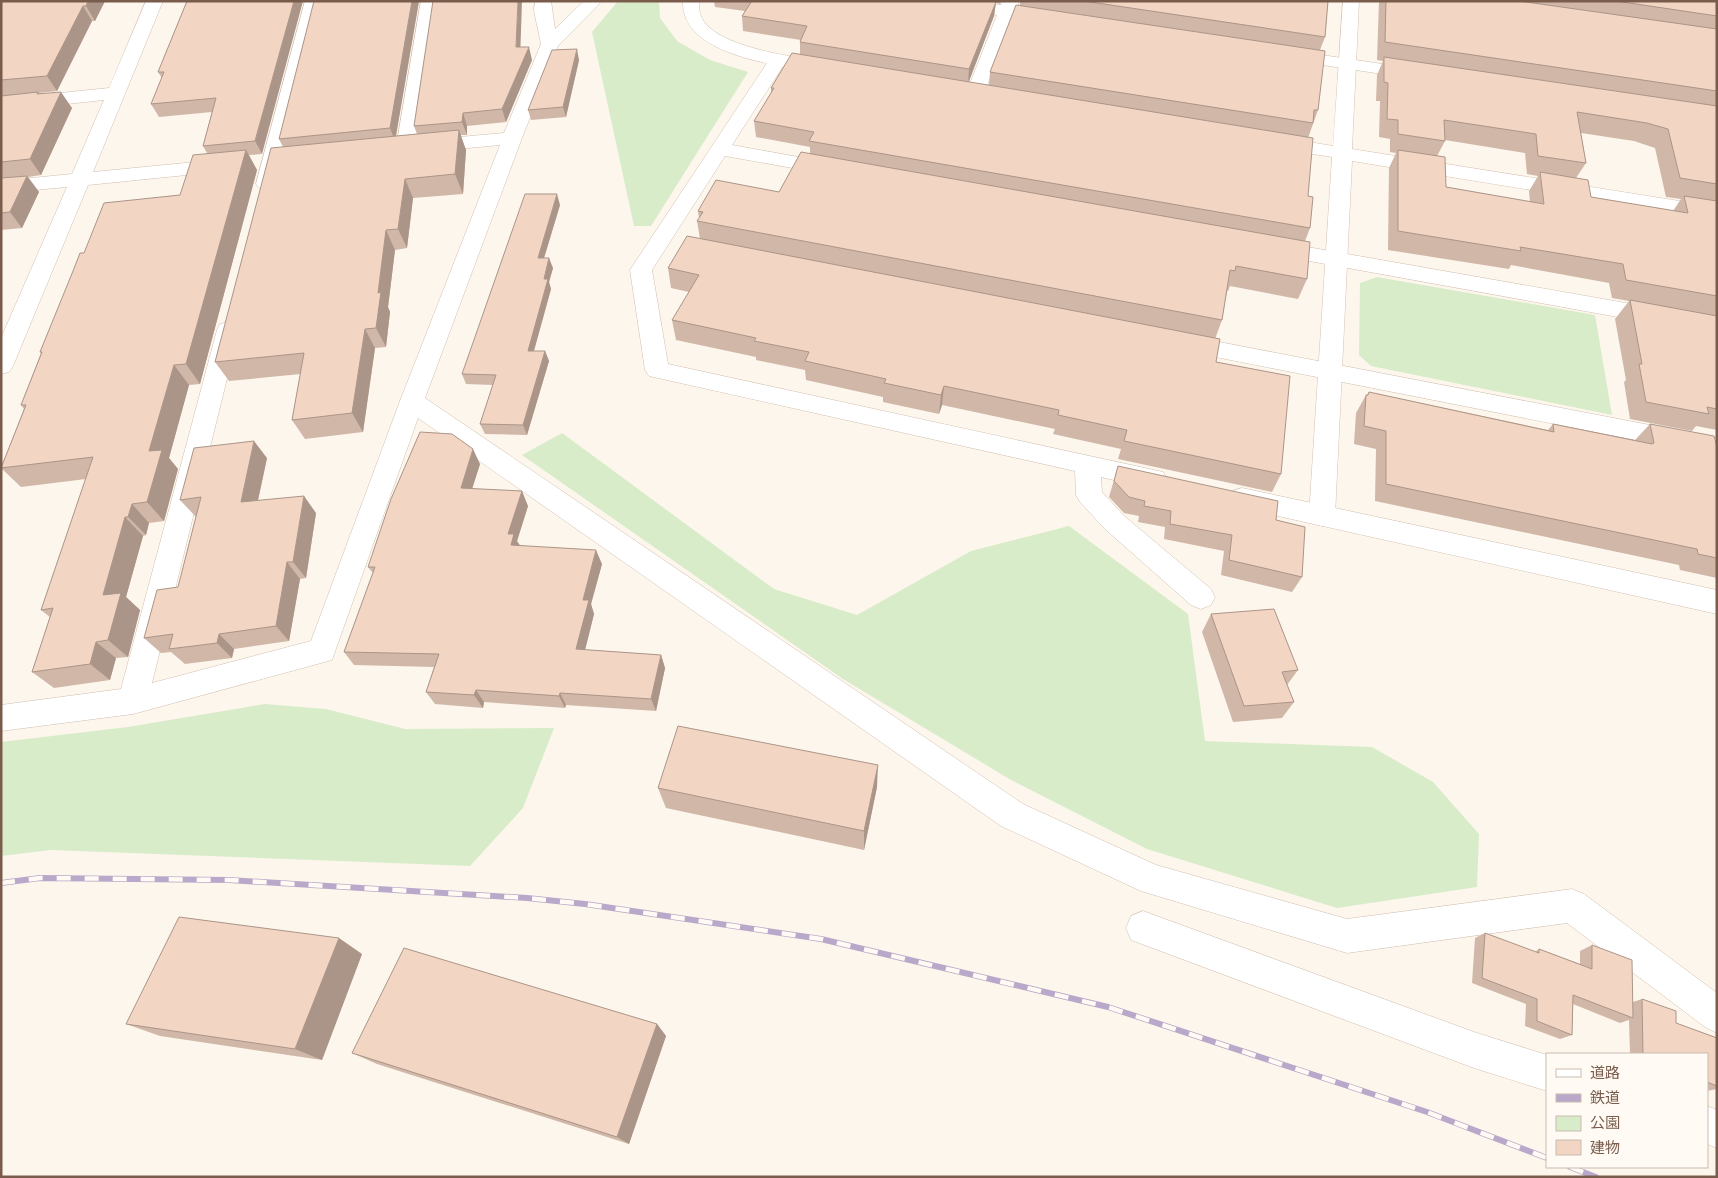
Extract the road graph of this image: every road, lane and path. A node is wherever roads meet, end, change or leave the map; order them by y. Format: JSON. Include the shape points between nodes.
{"nodes":[{"id":1,"x":155,"y":1,"type":"edge"},
{"id":2,"x":313,"y":1,"type":"edge"},
{"id":3,"x":429,"y":1,"type":"edge"},
{"id":4,"x":543,"y":1,"type":"edge"},
{"id":5,"x":594,"y":1,"type":"edge"},
{"id":6,"x":691,"y":1,"type":"edge"},
{"id":7,"x":937,"y":1,"type":"edge"},
{"id":8,"x":1351,"y":1,"type":"edge"},
{"id":9,"x":1009,"y":6,"type":"edge"},
{"id":10,"x":1065,"y":20,"type":"edge"},
{"id":11,"x":550,"y":44,"type":"junction"},
{"id":12,"x":1270,"y":52,"type":"edge"},
{"id":13,"x":778,"y":60,"type":"junction"},
{"id":14,"x":1348,"y":64,"type":"junction"},
{"id":15,"x":844,"y":70,"type":"edge"},
{"id":16,"x":1435,"y":77,"type":"edge"},
{"id":17,"x":957,"y":88,"type":"edge"},
{"id":18,"x":976,"y":91,"type":"junction"},
{"id":19,"x":117,"y":92,"type":"junction"},
{"id":20,"x":995,"y":94,"type":"edge"},
{"id":21,"x":1,"y":105,"type":"edge"},
{"id":22,"x":512,"y":138,"type":"junction"},
{"id":23,"x":1256,"y":139,"type":"edge"},
{"id":24,"x":721,"y":149,"type":"junction"},
{"id":25,"x":1342,"y":153,"type":"junction"},
{"id":26,"x":265,"y":162,"type":"junction"},
{"id":27,"x":848,"y":172,"type":"edge"},
{"id":28,"x":81,"y":179,"type":"junction"},
{"id":29,"x":1,"y":187,"type":"edge"},
{"id":30,"x":259,"y":209,"type":"edge"},
{"id":31,"x":1717,"y":214,"type":"edge"},
{"id":32,"x":1258,"y":245,"type":"edge"},
{"id":33,"x":1336,"y":259,"type":"junction"},
{"id":34,"x":234,"y":306,"type":"edge"},
{"id":35,"x":1717,"y":327,"type":"edge"},
{"id":36,"x":1164,"y":339,"type":"edge"},
{"id":37,"x":1,"y":366,"type":"edge"},
{"id":38,"x":1330,"y":371,"type":"junction"},
{"id":39,"x":412,"y":401,"type":"junction"},
{"id":40,"x":1717,"y":447,"type":"edge"},
{"id":41,"x":1087,"y":464,"type":"junction"},
{"id":42,"x":1172,"y":483,"type":"edge"},
{"id":43,"x":1219,"y":493,"type":"edge"},
{"id":44,"x":1322,"y":516,"type":"junction"},
{"id":45,"x":1200,"y":597,"type":"dead end"},
{"id":46,"x":1717,"y":602,"type":"edge"},
{"id":47,"x":133,"y":701,"type":"junction"},
{"id":48,"x":1,"y":718,"type":"edge"},
{"id":49,"x":1143,"y":928,"type":"dead end"},
{"id":50,"x":1717,"y":1015,"type":"edge"},
{"id":51,"x":1546,"y":1074,"type":"edge"}],
"edges":[{"from":1,"to":19,"type":"street"},
{"from":2,"to":26,"type":"street"},
{"from":3,"to":22,"type":"street","via":[[396,149]]},
{"from":4,"to":11,"type":"street"},
{"from":5,"to":11,"type":"street"},
{"from":6,"to":13,"type":"street","via":[[691,15],[705,33],[734,48]]},
{"from":7,"to":9,"type":"street"},
{"from":8,"to":14,"type":"street"},
{"from":9,"to":10,"type":"street"},
{"from":9,"to":18,"type":"street"},
{"from":11,"to":22,"type":"street"},
{"from":12,"to":14,"type":"street"},
{"from":13,"to":15,"type":"street"},
{"from":13,"to":24,"type":"street"},
{"from":14,"to":16,"type":"street"},
{"from":14,"to":25,"type":"street"},
{"from":17,"to":18,"type":"street"},
{"from":18,"to":20,"type":"street"},
{"from":19,"to":21,"type":"street"},
{"from":19,"to":28,"type":"street"},
{"from":22,"to":39,"type":"street"},
{"from":23,"to":25,"type":"street"},
{"from":24,"to":27,"type":"street"},
{"from":24,"to":41,"type":"street","via":[[668,243],[641,270],[658,370]]},
{"from":25,"to":31,"type":"street"},
{"from":25,"to":33,"type":"street"},
{"from":26,"to":28,"type":"street"},
{"from":26,"to":30,"type":"street"},
{"from":28,"to":29,"type":"street"},
{"from":28,"to":37,"type":"street"},
{"from":32,"to":33,"type":"street"},
{"from":33,"to":35,"type":"street"},
{"from":33,"to":38,"type":"street"},
{"from":34,"to":47,"type":"street"},
{"from":36,"to":38,"type":"street"},
{"from":38,"to":40,"type":"street"},
{"from":38,"to":44,"type":"street"},
{"from":39,"to":47,"type":"street","via":[[322,651]]},
{"from":39,"to":50,"type":"street","via":[[1012,815],[1153,880],[1347,936],[1572,906]]},
{"from":41,"to":42,"type":"street"},
{"from":41,"to":45,"type":"street","via":[[1088,495]]},
{"from":43,"to":44,"type":"street"},
{"from":44,"to":46,"type":"street"},
{"from":47,"to":48,"type":"street"},
{"from":49,"to":51,"type":"street"}]}
